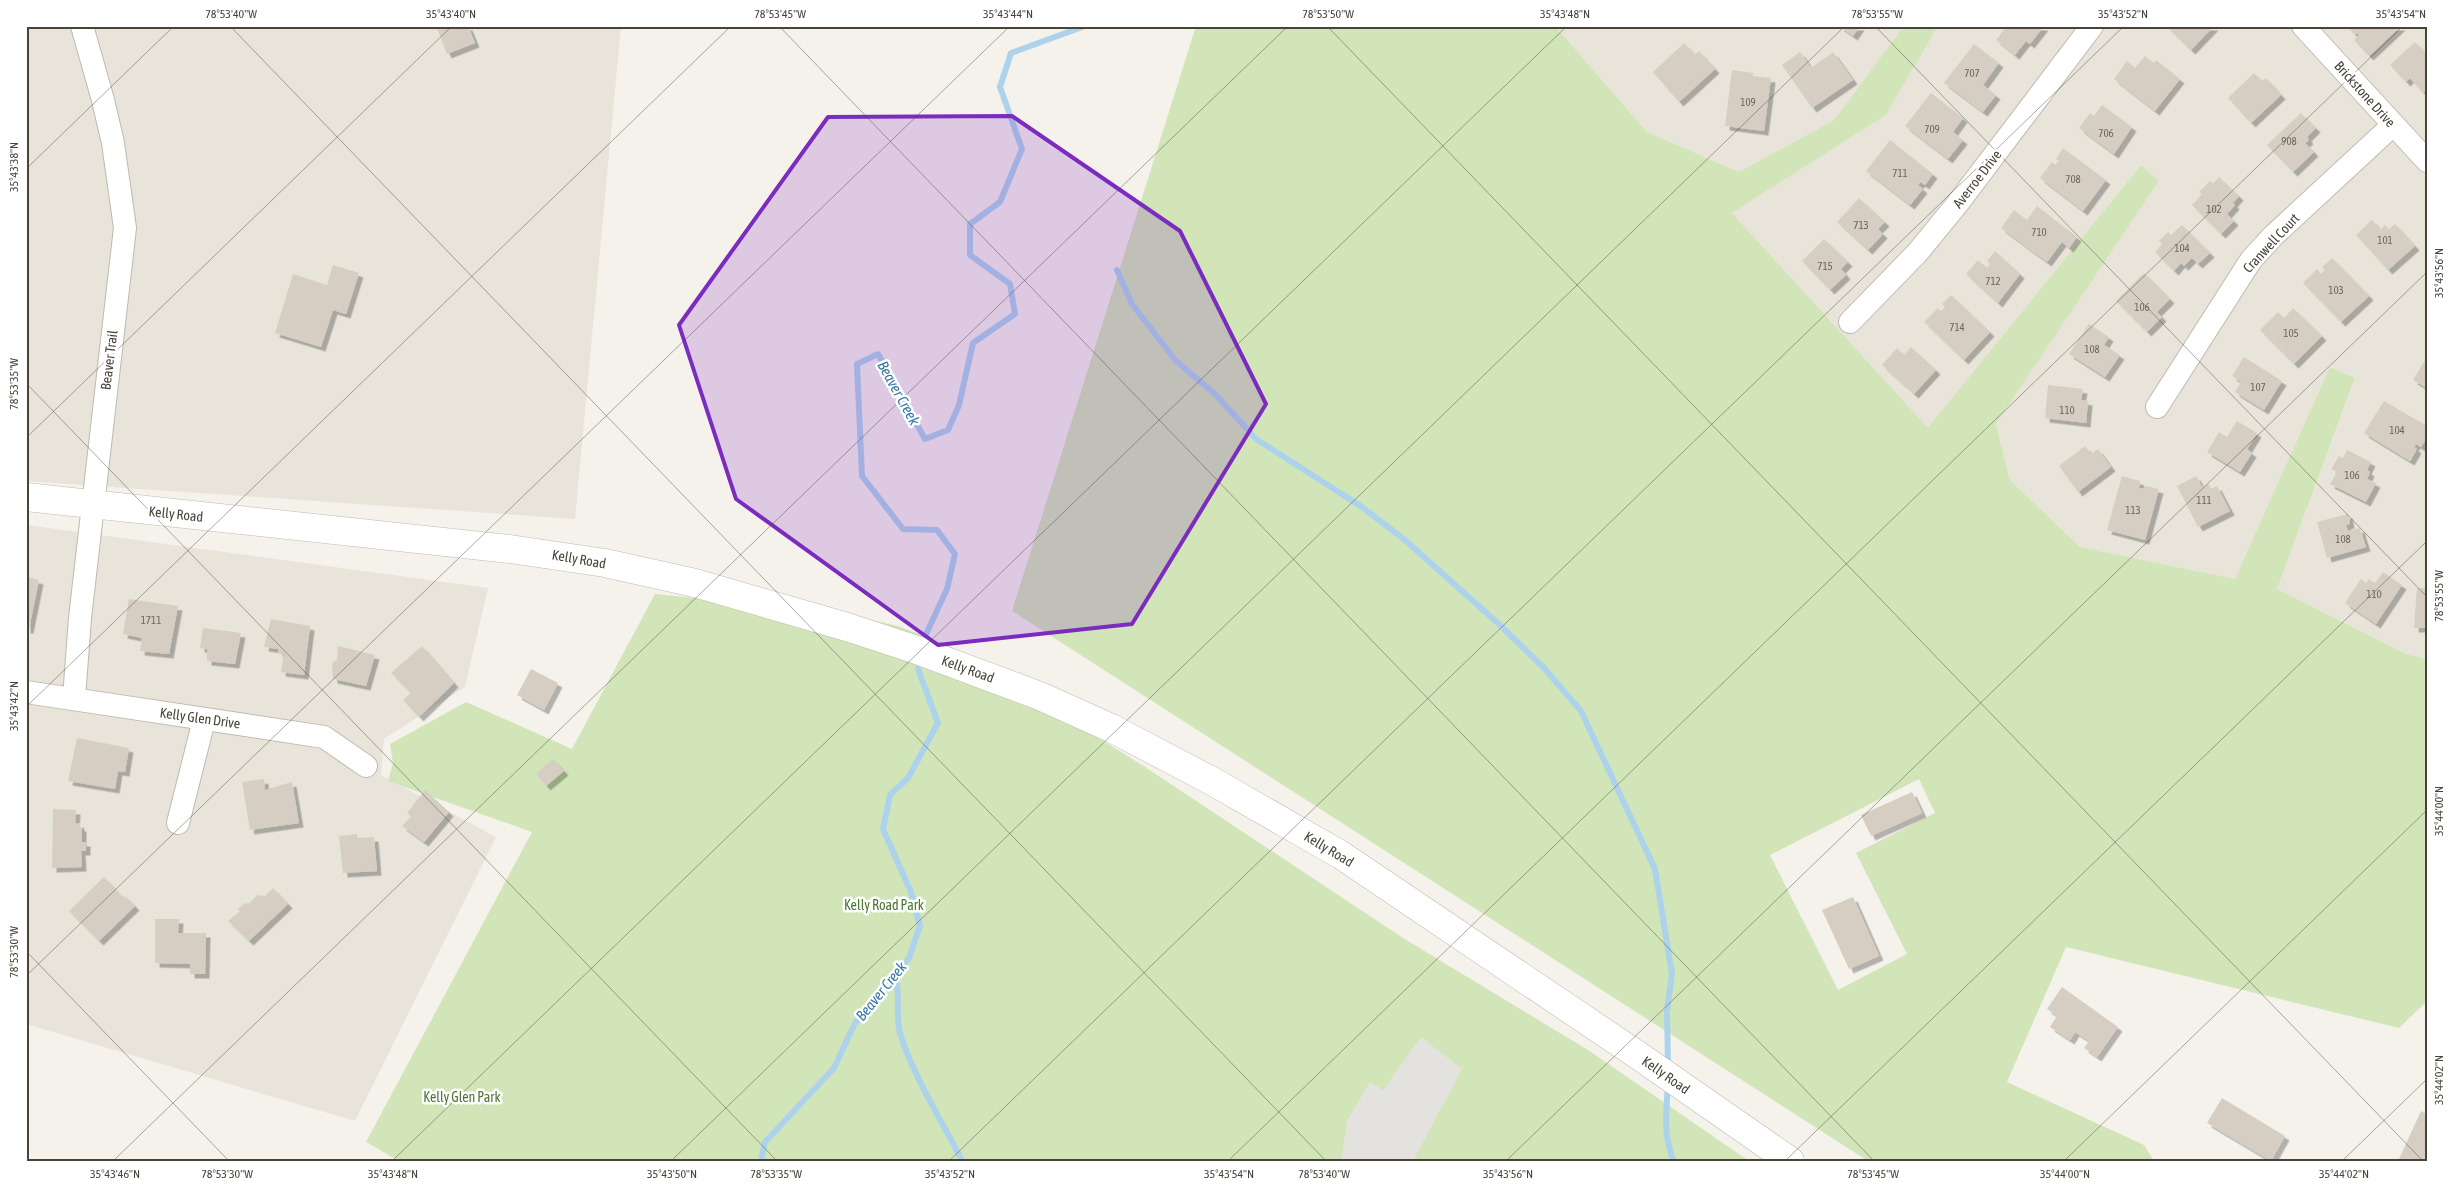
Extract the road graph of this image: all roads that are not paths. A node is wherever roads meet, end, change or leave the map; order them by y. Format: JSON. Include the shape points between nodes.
{"nodes":[{"id":1,"x":82,"y":26,"type":"edge"},
{"id":2,"x":2092,"y":26,"type":"edge"},
{"id":3,"x":2303,"y":26,"type":"edge"},
{"id":4,"x":2393,"y":124,"type":"junction"},
{"id":5,"x":2427,"y":161,"type":"edge"},
{"id":6,"x":1850,"y":322,"type":"dead end"},
{"id":7,"x":2157,"y":406,"type":"dead end"},
{"id":8,"x":26,"y":497,"type":"edge"},
{"id":9,"x":93,"y":506,"type":"junction"},
{"id":10,"x":26,"y":692,"type":"edge"},
{"id":11,"x":74,"y":698,"type":"junction"},
{"id":12,"x":204,"y":720,"type":"junction"},
{"id":13,"x":366,"y":766,"type":"dead end"},
{"id":14,"x":178,"y":824,"type":"dead end"},
{"id":15,"x":1790,"y":1161,"type":"edge"}],
"edges":[{"from":1,"to":9,"type":"street","name":"Beaver Trail","via":[[104,100],[125,228]]},
{"from":2,"to":6,"type":"street","name":"Averroe Drive","via":[[1958,204],[1918,252]]},
{"from":3,"to":4,"type":"street","name":"Brickstone Drive"},
{"from":4,"to":5,"type":"street","name":"Brickstone Drive"},
{"from":4,"to":7,"type":"street","name":"Cranwell Court","via":[[2251,260]]},
{"from":8,"to":9,"type":"street","name":"Kelly Road"},
{"from":9,"to":11,"type":"street","name":"Beaver Trail"},
{"from":9,"to":15,"type":"street","name":"Kelly Road","via":[[559,555],[695,583],[914,649],[1040,696],[1111,728],[1212,781],[1340,855]]},
{"from":10,"to":11,"type":"street","name":"Kelly Glen Drive"},
{"from":11,"to":12,"type":"street","name":"Kelly Glen Drive"},
{"from":12,"to":13,"type":"street","name":"Kelly Glen Drive","via":[[324,737]]},
{"from":12,"to":14,"type":"street"}]}
